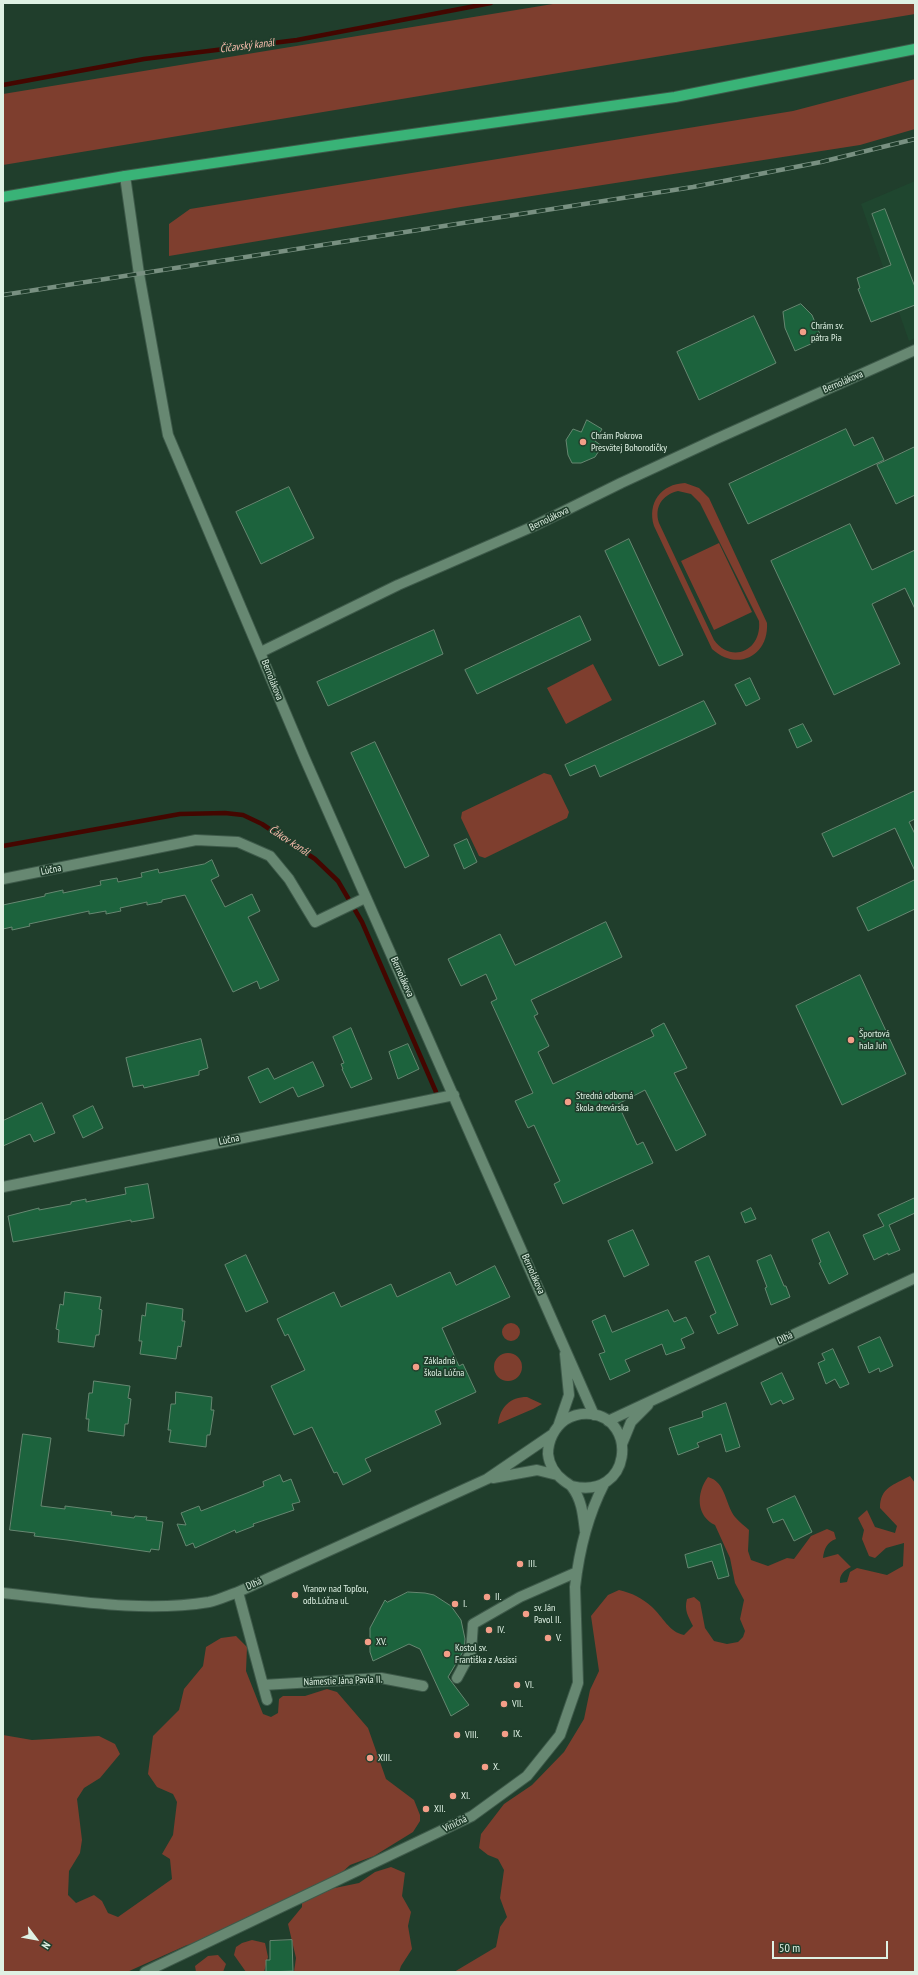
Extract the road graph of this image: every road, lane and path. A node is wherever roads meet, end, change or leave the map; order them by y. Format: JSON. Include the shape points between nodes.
{"nodes":[{"id":1,"x":915,"y":49,"type":"edge"},
{"id":2,"x":125,"y":176,"type":"junction"},
{"id":3,"x":3,"y":196,"type":"edge"},
{"id":4,"x":915,"y":350,"type":"edge"},
{"id":5,"x":261,"y":652,"type":"junction"},
{"id":6,"x":3,"y":879,"type":"edge"},
{"id":7,"x":365,"y":898,"type":"junction"},
{"id":8,"x":454,"y":1095,"type":"junction"},
{"id":9,"x":3,"y":1187,"type":"edge"},
{"id":10,"x":915,"y":1278,"type":"edge"},
{"id":11,"x":564,"y":1346,"type":"junction"},
{"id":12,"x":656,"y":1398,"type":"junction"},
{"id":13,"x":594,"y":1414,"type":"junction"},
{"id":14,"x":608,"y":1421,"type":"junction"},
{"id":15,"x":559,"y":1424,"type":"junction"},
{"id":16,"x":552,"y":1434,"type":"junction"},
{"id":17,"x":622,"y":1444,"type":"junction"},
{"id":18,"x":556,"y":1475,"type":"junction"},
{"id":19,"x":487,"y":1479,"type":"junction"},
{"id":20,"x":604,"y":1484,"type":"junction"},
{"id":21,"x":572,"y":1486,"type":"junction"},
{"id":22,"x":586,"y":1535,"type":"junction"},
{"id":23,"x":577,"y":1572,"type":"junction"},
{"id":24,"x":238,"y":1592,"type":"junction"},
{"id":25,"x":3,"y":1593,"type":"edge"},
{"id":26,"x":457,"y":1678,"type":"dead end"},
{"id":27,"x":263,"y":1684,"type":"junction"},
{"id":28,"x":423,"y":1686,"type":"dead end"},
{"id":29,"x":267,"y":1700,"type":"dead end"},
{"id":30,"x":145,"y":1972,"type":"edge"}],
"edges":[{"from":1,"to":2,"type":"main road","via":[[675,97]]},
{"from":2,"to":3,"type":"main road"},
{"from":2,"to":5,"type":"street","via":[[139,274],[168,435]]},
{"from":4,"to":5,"type":"street","name":"Bernolákova","via":[[716,439],[534,526],[398,585]]},
{"from":5,"to":7,"type":"street","name":"Bernolákova"},
{"from":6,"to":7,"type":"street","name":"Lúčna","via":[[196,840],[238,842],[270,856],[289,879],[315,922]]},
{"from":7,"to":8,"type":"street","name":"Bernolákova"},
{"from":8,"to":9,"type":"street","name":"Lúčna"},
{"from":8,"to":11,"type":"street","name":"Bernolákova"},
{"from":10,"to":12,"type":"street","name":"Dlhá"},
{"from":11,"to":13,"type":"street","name":"Bernolákova"},
{"from":11,"to":15,"type":"street","via":[[569,1396]]},
{"from":12,"to":14,"type":"street","name":"Dlhá"},
{"from":12,"to":17,"type":"street","via":[[631,1422]]},
{"from":13,"to":14,"type":"street"},
{"from":13,"to":15,"type":"street","via":[[576,1415]]},
{"from":14,"to":17,"type":"street","via":[[615,1428]]},
{"from":15,"to":16,"type":"street"},
{"from":16,"to":18,"type":"street","via":[[548,1455]]},
{"from":16,"to":19,"type":"street"},
{"from":17,"to":20,"type":"street","via":[[623,1454],[617,1471]]},
{"from":18,"to":19,"type":"street","via":[[537,1470]]},
{"from":18,"to":21,"type":"street"},
{"from":19,"to":24,"type":"street","name":"Dlhá"},
{"from":20,"to":21,"type":"street","via":[[593,1488]]},
{"from":20,"to":22,"type":"street","name":"Viničná","via":[[594,1503]]},
{"from":21,"to":22,"type":"street","via":[[580,1502]]},
{"from":22,"to":23,"type":"street","name":"Viničná"},
{"from":23,"to":26,"type":"street","via":[[520,1597],[472,1624],[471,1652]]},
{"from":23,"to":30,"type":"street","name":"Viničná","via":[[575,1587],[578,1683],[560,1735],[527,1776],[472,1816]]},
{"from":24,"to":25,"type":"street","name":"Dlhá","via":[[211,1602],[159,1606],[99,1604]]},
{"from":24,"to":27,"type":"street"},
{"from":27,"to":28,"type":"street","name":"Námestie Jána Pavla II.","via":[[381,1678]]},
{"from":27,"to":29,"type":"street"}]}
